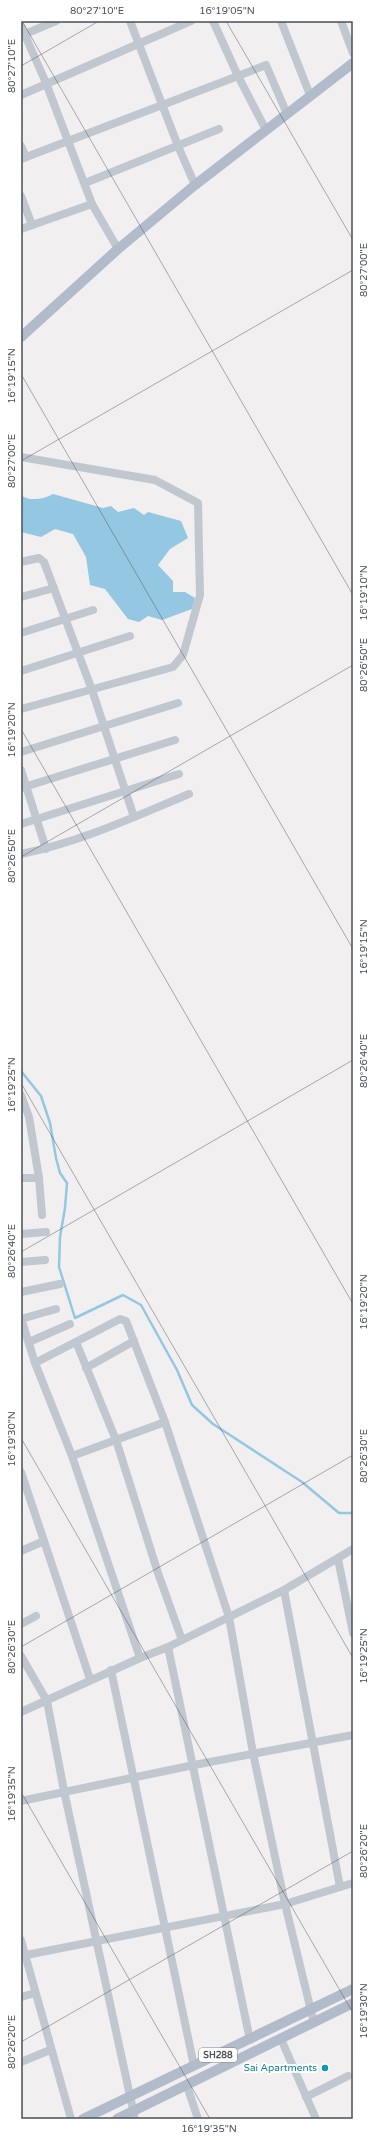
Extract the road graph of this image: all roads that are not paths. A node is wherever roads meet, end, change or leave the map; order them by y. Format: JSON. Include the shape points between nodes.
{"nodes":[{"id":1,"x":56,"y":21,"type":"edge"},
{"id":2,"x":130,"y":21,"type":"edge"},
{"id":3,"x":191,"y":21,"type":"edge"},
{"id":4,"x":213,"y":21,"type":"edge"},
{"id":5,"x":281,"y":21,"type":"edge"},
{"id":6,"x":341,"y":21,"type":"edge"},
{"id":7,"x":21,"y":26,"type":"edge"},
{"id":8,"x":25,"y":34,"type":"junction"},
{"id":9,"x":138,"y":44,"type":"junction"},
{"id":10,"x":353,"y":53,"type":"edge"},
{"id":11,"x":353,"y":63,"type":"edge"},
{"id":12,"x":238,"y":76,"type":"junction"},
{"id":13,"x":46,"y":83,"type":"junction"},
{"id":14,"x":21,"y":95,"type":"edge"},
{"id":15,"x":310,"y":95,"type":"junction"},
{"id":16,"x":162,"y":105,"type":"junction"},
{"id":17,"x":287,"y":114,"type":"junction"},
{"id":18,"x":219,"y":129,"type":"dead end"},
{"id":19,"x":266,"y":130,"type":"junction"},
{"id":20,"x":69,"y":141,"type":"junction"},
{"id":21,"x":21,"y":146,"type":"edge"},
{"id":22,"x":178,"y":146,"type":"junction"},
{"id":23,"x":24,"y":158,"type":"edge"},
{"id":24,"x":85,"y":183,"type":"junction"},
{"id":25,"x":195,"y":185,"type":"junction"},
{"id":26,"x":21,"y":196,"type":"edge"},
{"id":27,"x":92,"y":204,"type":"junction"},
{"id":28,"x":32,"y":225,"type":"junction"},
{"id":29,"x":21,"y":229,"type":"edge"},
{"id":30,"x":118,"y":249,"type":"junction"},
{"id":31,"x":21,"y":337,"type":"edge"},
{"id":32,"x":21,"y":457,"type":"edge"},
{"id":33,"x":21,"y":562,"type":"edge"},
{"id":34,"x":54,"y":588,"type":"junction"},
{"id":35,"x":21,"y":597,"type":"edge"},
{"id":36,"x":93,"y":610,"type":"dead end"},
{"id":37,"x":66,"y":619,"type":"junction"},
{"id":38,"x":21,"y":633,"type":"edge"},
{"id":39,"x":130,"y":636,"type":"dead end"},
{"id":40,"x":79,"y":654,"type":"junction"},
{"id":41,"x":21,"y":671,"type":"edge"},
{"id":42,"x":92,"y":690,"type":"junction"},
{"id":43,"x":178,"y":703,"type":"dead end"},
{"id":44,"x":21,"y":710,"type":"edge"},
{"id":45,"x":104,"y":725,"type":"junction"},
{"id":46,"x":175,"y":740,"type":"dead end"},
{"id":47,"x":21,"y":752,"type":"edge"},
{"id":48,"x":115,"y":759,"type":"junction"},
{"id":49,"x":21,"y":770,"type":"edge"},
{"id":50,"x":179,"y":774,"type":"dead end"},
{"id":51,"x":24,"y":787,"type":"edge"},
{"id":52,"x":126,"y":791,"type":"junction"},
{"id":53,"x":189,"y":794,"type":"dead end"},
{"id":54,"x":134,"y":817,"type":"junction"},
{"id":55,"x":37,"y":820,"type":"junction"},
{"id":56,"x":21,"y":824,"type":"edge"},
{"id":57,"x":46,"y":849,"type":"junction"},
{"id":58,"x":21,"y":854,"type":"edge"},
{"id":59,"x":21,"y":1095,"type":"edge"},
{"id":60,"x":21,"y":1178,"type":"edge"},
{"id":61,"x":39,"y":1178,"type":"junction"},
{"id":62,"x":42,"y":1215,"type":"dead end"},
{"id":63,"x":46,"y":1232,"type":"dead end"},
{"id":64,"x":21,"y":1234,"type":"edge"},
{"id":65,"x":45,"y":1260,"type":"dead end"},
{"id":66,"x":21,"y":1262,"type":"edge"},
{"id":67,"x":60,"y":1284,"type":"dead end"},
{"id":68,"x":21,"y":1292,"type":"edge"},
{"id":69,"x":56,"y":1309,"type":"dead end"},
{"id":70,"x":21,"y":1319,"type":"edge"},
{"id":71,"x":70,"y":1324,"type":"dead end"},
{"id":72,"x":134,"y":1341,"type":"junction"},
{"id":73,"x":29,"y":1342,"type":"junction"},
{"id":74,"x":76,"y":1342,"type":"junction"},
{"id":75,"x":35,"y":1363,"type":"junction"},
{"id":76,"x":86,"y":1368,"type":"junction"},
{"id":77,"x":165,"y":1422,"type":"junction"},
{"id":78,"x":116,"y":1440,"type":"junction"},
{"id":79,"x":72,"y":1456,"type":"junction"},
{"id":80,"x":21,"y":1472,"type":"edge"},
{"id":81,"x":44,"y":1541,"type":"junction"},
{"id":82,"x":353,"y":1549,"type":"edge"},
{"id":83,"x":21,"y":1551,"type":"edge"},
{"id":84,"x":338,"y":1559,"type":"junction"},
{"id":85,"x":284,"y":1590,"type":"junction"},
{"id":86,"x":36,"y":1616,"type":"dead end"},
{"id":87,"x":229,"y":1617,"type":"junction"},
{"id":88,"x":21,"y":1624,"type":"edge"},
{"id":89,"x":353,"y":1633,"type":"edge"},
{"id":90,"x":182,"y":1640,"type":"junction"},
{"id":91,"x":168,"y":1647,"type":"junction"},
{"id":92,"x":21,"y":1656,"type":"edge"},
{"id":93,"x":140,"y":1658,"type":"junction"},
{"id":94,"x":111,"y":1670,"type":"junction"},
{"id":95,"x":90,"y":1679,"type":"junction"},
{"id":96,"x":47,"y":1701,"type":"junction"},
{"id":97,"x":21,"y":1712,"type":"edge"},
{"id":98,"x":353,"y":1735,"type":"edge"},
{"id":99,"x":312,"y":1743,"type":"junction"},
{"id":100,"x":253,"y":1753,"type":"junction"},
{"id":101,"x":194,"y":1765,"type":"junction"},
{"id":102,"x":134,"y":1777,"type":"junction"},
{"id":103,"x":64,"y":1791,"type":"junction"},
{"id":104,"x":21,"y":1801,"type":"edge"},
{"id":105,"x":353,"y":1883,"type":"edge"},
{"id":106,"x":340,"y":1887,"type":"junction"},
{"id":107,"x":284,"y":1904,"type":"junction"},
{"id":108,"x":224,"y":1914,"type":"junction"},
{"id":109,"x":165,"y":1927,"type":"junction"},
{"id":110,"x":21,"y":1940,"type":"edge"},
{"id":111,"x":96,"y":1941,"type":"junction"},
{"id":112,"x":23,"y":1956,"type":"edge"},
{"id":113,"x":353,"y":1990,"type":"edge"},
{"id":114,"x":35,"y":1993,"type":"junction"},
{"id":115,"x":21,"y":1997,"type":"edge"},
{"id":116,"x":353,"y":2003,"type":"edge"},
{"id":117,"x":311,"y":2010,"type":"junction"},
{"id":118,"x":314,"y":2023,"type":"junction"},
{"id":119,"x":281,"y":2039,"type":"junction"},
{"id":120,"x":250,"y":2040,"type":"junction"},
{"id":121,"x":50,"y":2050,"type":"junction"},
{"id":122,"x":21,"y":2062,"type":"edge"},
{"id":123,"x":194,"y":2066,"type":"junction"},
{"id":124,"x":348,"y":2076,"type":"dead end"},
{"id":125,"x":187,"y":2086,"type":"junction"},
{"id":126,"x":129,"y":2097,"type":"junction"},
{"id":127,"x":306,"y":2097,"type":"junction"},
{"id":128,"x":134,"y":2115,"type":"edge"},
{"id":129,"x":71,"y":2119,"type":"edge"},
{"id":130,"x":83,"y":2119,"type":"edge"},
{"id":131,"x":117,"y":2119,"type":"edge"},
{"id":132,"x":198,"y":2119,"type":"edge"},
{"id":133,"x":316,"y":2119,"type":"edge"}],
"edges":[{"from":1,"to":8,"type":"street"},
{"from":2,"to":9,"type":"street"},
{"from":3,"to":9,"type":"street"},
{"from":4,"to":12,"type":"street"},
{"from":5,"to":15,"type":"street"},
{"from":6,"to":10,"type":"street"},
{"from":7,"to":8,"type":"street"},
{"from":8,"to":13,"type":"street"},
{"from":9,"to":13,"type":"street"},
{"from":9,"to":16,"type":"street"},
{"from":11,"to":15,"type":"main road"},
{"from":12,"to":16,"type":"street"},
{"from":12,"to":17,"type":"street","via":[[266,65]]},
{"from":12,"to":19,"type":"street"},
{"from":13,"to":14,"type":"street"},
{"from":13,"to":20,"type":"street"},
{"from":15,"to":17,"type":"main road"},
{"from":16,"to":20,"type":"street"},
{"from":16,"to":22,"type":"street"},
{"from":17,"to":19,"type":"main road"},
{"from":18,"to":22,"type":"street"},
{"from":19,"to":25,"type":"main road"},
{"from":20,"to":23,"type":"street"},
{"from":20,"to":24,"type":"street"},
{"from":21,"to":23,"type":"street"},
{"from":22,"to":24,"type":"street"},
{"from":22,"to":25,"type":"street"},
{"from":24,"to":27,"type":"street"},
{"from":25,"to":30,"type":"main road"},
{"from":26,"to":28,"type":"street"},
{"from":27,"to":28,"type":"street"},
{"from":27,"to":30,"type":"street"},
{"from":28,"to":29,"type":"street"},
{"from":30,"to":31,"type":"main road"},
{"from":32,"to":42,"type":"street","via":[[155,480],[198,502],[200,595],[183,654],[173,668]]},
{"from":33,"to":34,"type":"street","via":[[39,558],[44,562]]},
{"from":34,"to":35,"type":"street"},
{"from":34,"to":37,"type":"street"},
{"from":36,"to":37,"type":"street"},
{"from":37,"to":38,"type":"street"},
{"from":37,"to":40,"type":"street"},
{"from":39,"to":40,"type":"street"},
{"from":40,"to":41,"type":"street"},
{"from":40,"to":42,"type":"street"},
{"from":42,"to":44,"type":"street"},
{"from":42,"to":45,"type":"street"},
{"from":43,"to":45,"type":"street"},
{"from":45,"to":47,"type":"street"},
{"from":45,"to":48,"type":"street"},
{"from":46,"to":48,"type":"street"},
{"from":48,"to":51,"type":"street"},
{"from":48,"to":52,"type":"street"},
{"from":49,"to":51,"type":"street"},
{"from":50,"to":52,"type":"street"},
{"from":51,"to":55,"type":"street"},
{"from":52,"to":54,"type":"street"},
{"from":52,"to":55,"type":"street"},
{"from":53,"to":54,"type":"street"},
{"from":54,"to":57,"type":"street"},
{"from":55,"to":56,"type":"street"},
{"from":55,"to":57,"type":"street"},
{"from":57,"to":58,"type":"street"},
{"from":59,"to":61,"type":"street","via":[[29,1117]]},
{"from":60,"to":61,"type":"street"},
{"from":61,"to":62,"type":"street"},
{"from":63,"to":64,"type":"street"},
{"from":65,"to":66,"type":"street"},
{"from":67,"to":68,"type":"street"},
{"from":69,"to":70,"type":"street"},
{"from":70,"to":73,"type":"street"},
{"from":71,"to":73,"type":"street"},
{"from":72,"to":74,"type":"street","via":[[123,1319]]},
{"from":72,"to":76,"type":"street"},
{"from":72,"to":77,"type":"street"},
{"from":73,"to":75,"type":"street"},
{"from":74,"to":75,"type":"street"},
{"from":74,"to":76,"type":"street"},
{"from":75,"to":79,"type":"street"},
{"from":76,"to":78,"type":"street"},
{"from":77,"to":78,"type":"street"},
{"from":77,"to":87,"type":"street"},
{"from":78,"to":79,"type":"street"},
{"from":78,"to":90,"type":"street"},
{"from":79,"to":93,"type":"street"},
{"from":80,"to":81,"type":"street"},
{"from":81,"to":83,"type":"street"},
{"from":81,"to":95,"type":"street"},
{"from":82,"to":84,"type":"street"},
{"from":84,"to":85,"type":"street"},
{"from":84,"to":89,"type":"street"},
{"from":85,"to":87,"type":"street"},
{"from":85,"to":99,"type":"street"},
{"from":86,"to":88,"type":"street"},
{"from":87,"to":90,"type":"street"},
{"from":87,"to":100,"type":"street"},
{"from":90,"to":91,"type":"street"},
{"from":91,"to":93,"type":"street"},
{"from":91,"to":101,"type":"street"},
{"from":92,"to":96,"type":"street"},
{"from":93,"to":94,"type":"street"},
{"from":94,"to":95,"type":"street"},
{"from":94,"to":102,"type":"street"},
{"from":95,"to":96,"type":"street"},
{"from":96,"to":97,"type":"street"},
{"from":96,"to":103,"type":"street"},
{"from":98,"to":99,"type":"street"},
{"from":99,"to":100,"type":"street"},
{"from":99,"to":106,"type":"street"},
{"from":100,"to":101,"type":"street"},
{"from":100,"to":107,"type":"street"},
{"from":101,"to":102,"type":"street"},
{"from":101,"to":108,"type":"street"},
{"from":102,"to":103,"type":"street"},
{"from":102,"to":109,"type":"street"},
{"from":103,"to":104,"type":"street"},
{"from":103,"to":111,"type":"street"},
{"from":105,"to":106,"type":"street"},
{"from":106,"to":107,"type":"street"},
{"from":107,"to":108,"type":"street"},
{"from":107,"to":117,"type":"street"},
{"from":108,"to":109,"type":"street"},
{"from":108,"to":120,"type":"street"},
{"from":109,"to":111,"type":"street"},
{"from":109,"to":123,"type":"street"},
{"from":110,"to":112,"type":"street"},
{"from":111,"to":112,"type":"street"},
{"from":111,"to":126,"type":"street"},
{"from":112,"to":114,"type":"street"},
{"from":113,"to":117,"type":"main road","number":"SH288"},
{"from":114,"to":115,"type":"street"},
{"from":114,"to":121,"type":"street"},
{"from":116,"to":118,"type":"main road","number":"SH288"},
{"from":117,"to":118,"type":"street"},
{"from":117,"to":120,"type":"main road","number":"SH288"},
{"from":118,"to":119,"type":"main road","number":"SH288"},
{"from":119,"to":125,"type":"main road","number":"SH288"},
{"from":119,"to":127,"type":"street"},
{"from":120,"to":123,"type":"main road","number":"SH288"},
{"from":121,"to":122,"type":"street"},
{"from":121,"to":129,"type":"street"},
{"from":123,"to":126,"type":"main road","number":"SH288"},
{"from":124,"to":127,"type":"street"},
{"from":125,"to":128,"type":"main road","number":"SH288"},
{"from":125,"to":132,"type":"street"},
{"from":126,"to":128,"type":"street"},
{"from":126,"to":130,"type":"main road","number":"SH288"},
{"from":127,"to":133,"type":"street"},
{"from":128,"to":131,"type":"main road","number":"SH288"}]}
